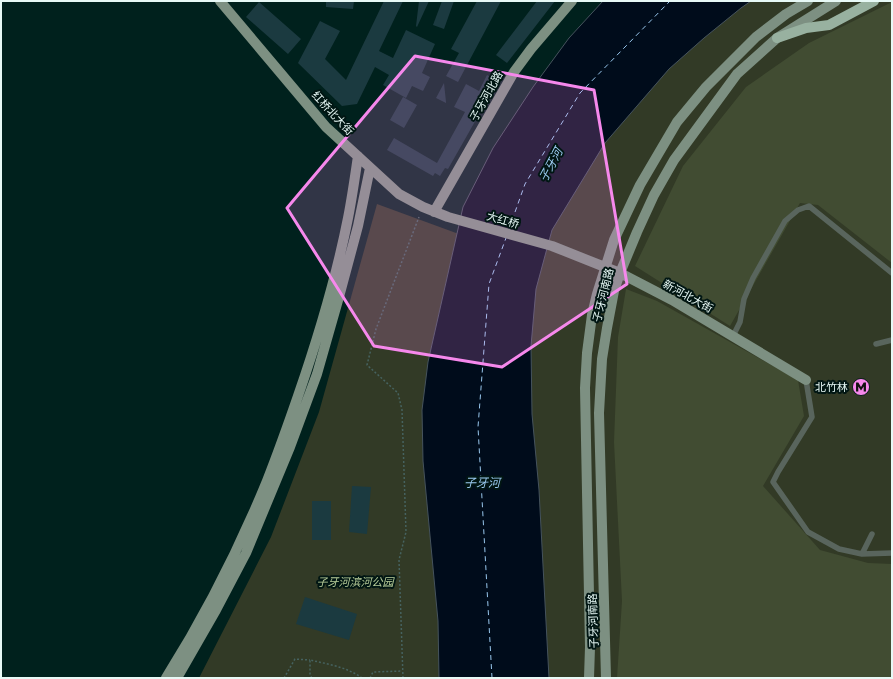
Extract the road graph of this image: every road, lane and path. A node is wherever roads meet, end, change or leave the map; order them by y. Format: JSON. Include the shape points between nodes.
{"nodes":[{"id":1,"x":220,"y":1,"type":"edge"},
{"id":2,"x":572,"y":1,"type":"edge"},
{"id":3,"x":808,"y":1,"type":"edge"},
{"id":4,"x":836,"y":1,"type":"edge"},
{"id":5,"x":874,"y":1,"type":"edge"},
{"id":6,"x":777,"y":38,"type":"junction"},
{"id":7,"x":358,"y":156,"type":"junction"},
{"id":8,"x":370,"y":168,"type":"junction"},
{"id":9,"x":423,"y":207,"type":"junction"},
{"id":10,"x":434,"y":212,"type":"junction"},
{"id":11,"x":448,"y":217,"type":"joint"},
{"id":12,"x":552,"y":246,"type":"joint"},
{"id":13,"x":605,"y":267,"type":"junction"},
{"id":14,"x":620,"y":273,"type":"junction"},
{"id":15,"x":892,"y":273,"type":"edge"},
{"id":16,"x":599,"y":287,"type":"junction"},
{"id":17,"x":614,"y":291,"type":"junction"},
{"id":18,"x":733,"y":336,"type":"junction"},
{"id":19,"x":892,"y":340,"type":"edge"},
{"id":20,"x":876,"y":344,"type":"dead end"},
{"id":21,"x":806,"y":380,"type":"joint"},
{"id":22,"x":872,"y":534,"type":"dead end"},
{"id":23,"x":862,"y":554,"type":"junction"},
{"id":24,"x":892,"y":554,"type":"edge"},
{"id":25,"x":310,"y":660,"type":"junction"},
{"id":26,"x":402,"y":672,"type":"junction"},
{"id":27,"x":166,"y":678,"type":"edge"},
{"id":28,"x":177,"y":678,"type":"edge"},
{"id":29,"x":284,"y":678,"type":"edge"},
{"id":30,"x":312,"y":678,"type":"edge"},
{"id":31,"x":362,"y":678,"type":"edge"},
{"id":32,"x":370,"y":678,"type":"edge"},
{"id":33,"x":403,"y":678,"type":"edge"},
{"id":34,"x":589,"y":678,"type":"edge"},
{"id":35,"x":606,"y":678,"type":"edge"}],
"edges":[{"from":1,"to":7,"type":"street","name":"红桥北大街","via":[[326,127]]},
{"from":2,"to":10,"type":"street","name":"子牙河北路","via":[[514,72]]},
{"from":3,"to":13,"type":"street","name":"子牙河南路","via":[[756,37],[706,87],[677,122],[624,216]]},
{"from":4,"to":6,"type":"street","name":"子牙河南路"},
{"from":5,"to":6,"type":"main road","via":[[829,25],[806,28]]},
{"from":6,"to":14,"type":"street","name":"子牙河南路","via":[[737,74],[674,160],[645,213]]},
{"from":7,"to":8,"type":"street","name":"红桥北大街"},
{"from":7,"to":27,"type":"street","via":[[348,218],[331,290],[308,367],[267,482],[238,547]]},
{"from":8,"to":9,"type":"street","name":"红桥北大街","via":[[395,191]]},
{"from":8,"to":28,"type":"street","via":[[358,226],[317,374],[290,447],[246,553]]},
{"from":9,"to":10,"type":"street","name":"红桥北大街"},
{"from":9,"to":26,"type":"path","via":[[376,328],[367,365],[398,393],[402,410],[406,532],[399,560]]},
{"from":10,"to":11,"type":"street","name":"红桥北大街"},
{"from":11,"to":12,"type":"street","name":"大红桥"},
{"from":12,"to":13,"type":"street","name":"新河北大街"},
{"from":13,"to":14,"type":"street","name":"新河北大街"},
{"from":13,"to":16,"type":"street","name":"子牙河南路"},
{"from":14,"to":17,"type":"street","name":"子牙河南路"},
{"from":14,"to":18,"type":"street","name":"新河北大街"},
{"from":15,"to":18,"type":"lane","via":[[810,206],[798,210],[785,221],[753,278],[744,299],[740,322]]},
{"from":16,"to":17,"type":"street","via":[[607,281],[613,284]]},
{"from":16,"to":34,"type":"street","name":"子牙河南路","via":[[592,315],[585,388]]},
{"from":17,"to":35,"type":"street","name":"子牙河南路","via":[[602,359],[599,413]]},
{"from":18,"to":21,"type":"street","name":"新河北大街"},
{"from":19,"to":20,"type":"lane"},
{"from":21,"to":23,"type":"lane","via":[[812,417],[774,482],[808,532],[839,549]]},
{"from":22,"to":23,"type":"lane"},
{"from":23,"to":24,"type":"lane"},
{"from":25,"to":29,"type":"path","via":[[295,659]]},
{"from":25,"to":30,"type":"path"},
{"from":25,"to":31,"type":"path","via":[[332,665]]},
{"from":26,"to":32,"type":"path","via":[[373,672]]},
{"from":26,"to":33,"type":"path"}]}
